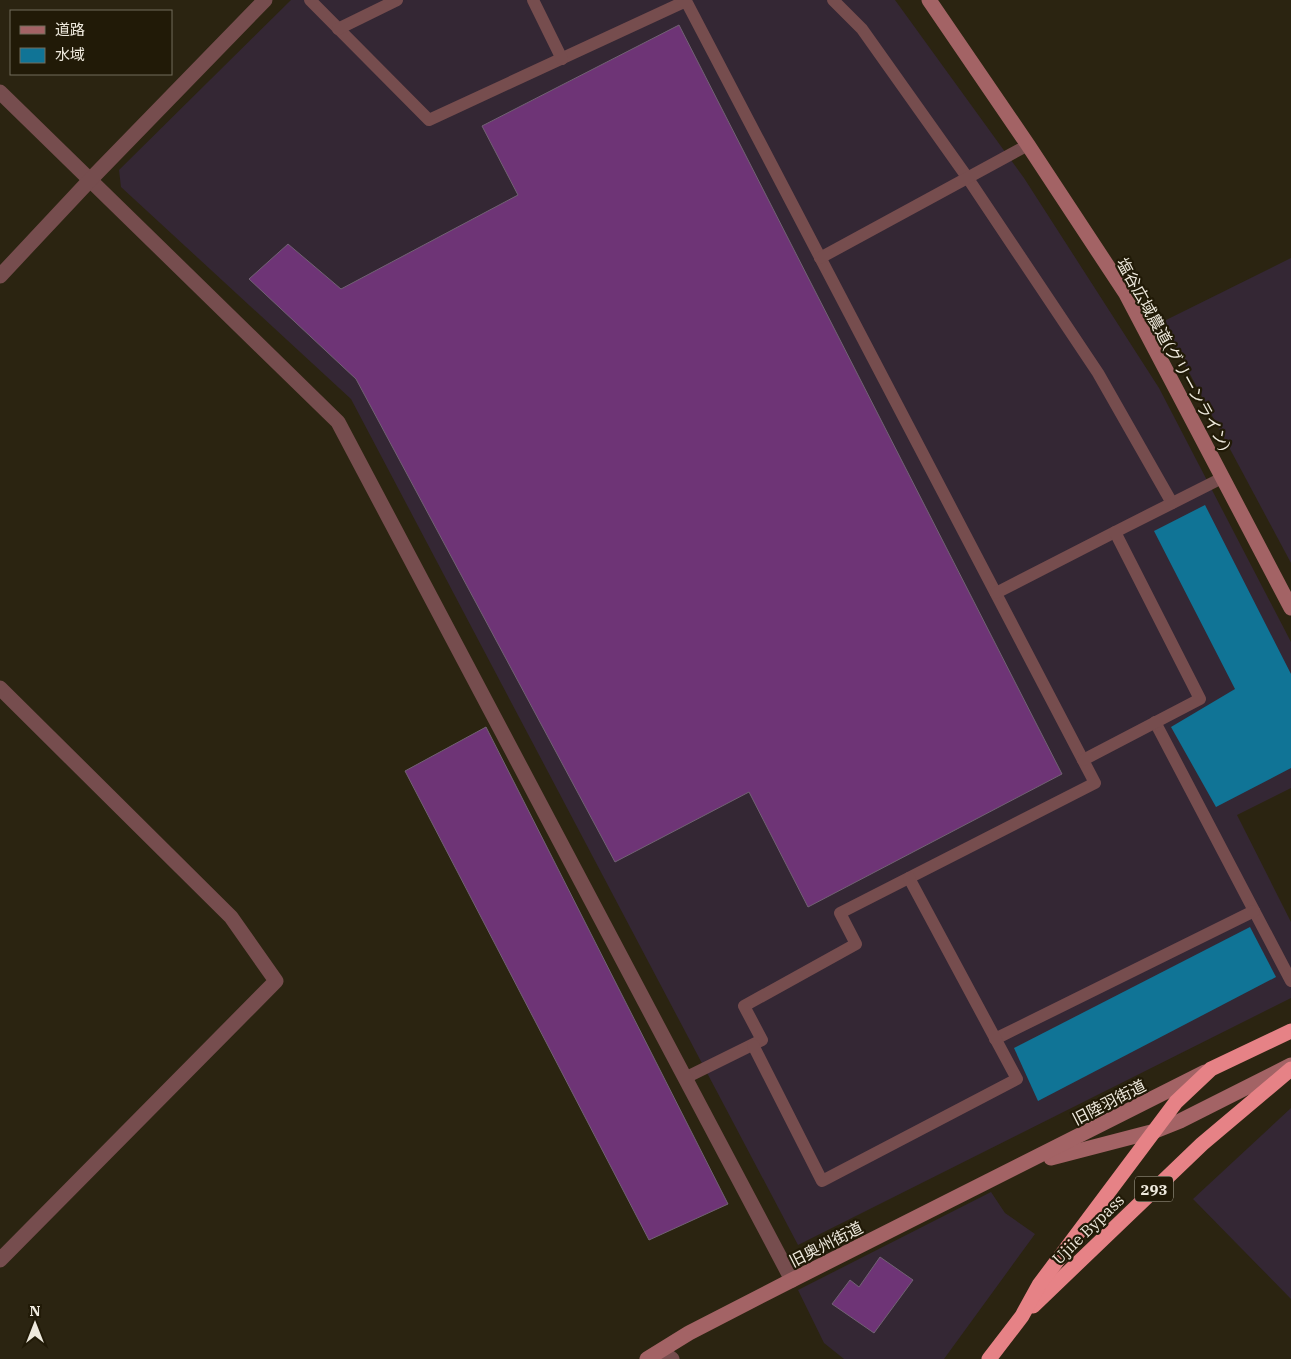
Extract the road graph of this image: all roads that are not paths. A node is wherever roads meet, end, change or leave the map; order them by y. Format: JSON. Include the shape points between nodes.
{"nodes":[{"id":1,"x":265,"y":0,"type":"edge"},
{"id":2,"x":310,"y":0,"type":"edge"},
{"id":3,"x":397,"y":0,"type":"edge"},
{"id":4,"x":533,"y":0,"type":"edge"},
{"id":5,"x":833,"y":0,"type":"edge"},
{"id":6,"x":929,"y":0,"type":"edge"},
{"id":7,"x":686,"y":1,"type":"edge"},
{"id":8,"x":338,"y":29,"type":"junction"},
{"id":9,"x":562,"y":58,"type":"junction"},
{"id":10,"x":0,"y":92,"type":"edge"},
{"id":11,"x":1028,"y":145,"type":"junction"},
{"id":12,"x":967,"y":177,"type":"junction"},
{"id":13,"x":90,"y":180,"type":"junction"},
{"id":14,"x":820,"y":258,"type":"junction"},
{"id":15,"x":0,"y":276,"type":"edge"},
{"id":16,"x":1222,"y":478,"type":"junction"},
{"id":17,"x":1172,"y":503,"type":"junction"},
{"id":18,"x":1115,"y":532,"type":"junction"},
{"id":19,"x":996,"y":593,"type":"junction"},
{"id":20,"x":1291,"y":608,"type":"edge"},
{"id":21,"x":0,"y":688,"type":"edge"},
{"id":22,"x":1155,"y":722,"type":"junction"},
{"id":23,"x":1083,"y":760,"type":"junction"},
{"id":24,"x":908,"y":878,"type":"junction"},
{"id":25,"x":1254,"y":910,"type":"junction"},
{"id":26,"x":1291,"y":980,"type":"edge"},
{"id":27,"x":1291,"y":1031,"type":"edge"},
{"id":28,"x":995,"y":1039,"type":"junction"},
{"id":29,"x":753,"y":1045,"type":"junction"},
{"id":30,"x":1291,"y":1065,"type":"edge"},
{"id":31,"x":1211,"y":1069,"type":"junction"},
{"id":32,"x":1291,"y":1069,"type":"edge"},
{"id":33,"x":685,"y":1078,"type":"junction"},
{"id":34,"x":1155,"y":1131,"type":"junction"},
{"id":35,"x":1023,"y":1165,"type":"junction"},
{"id":36,"x":0,"y":1260,"type":"edge"},
{"id":37,"x":792,"y":1280,"type":"junction"},
{"id":38,"x":1022,"y":1316,"type":"junction"},
{"id":39,"x":666,"y":1355,"type":"edge"},
{"id":40,"x":647,"y":1359,"type":"edge"},
{"id":41,"x":990,"y":1359,"type":"edge"}],
"edges":[{"from":1,"to":13,"type":"street"},
{"from":2,"to":8,"type":"lane"},
{"from":3,"to":8,"type":"lane"},
{"from":4,"to":9,"type":"lane"},
{"from":5,"to":12,"type":"lane","via":[[862,29]]},
{"from":6,"to":11,"type":"street","name":"塩谷広域農道(グリーンライン)"},
{"from":7,"to":9,"type":"lane"},
{"from":7,"to":14,"type":"lane"},
{"from":8,"to":9,"type":"lane","via":[[428,120]]},
{"from":10,"to":13,"type":"street"},
{"from":11,"to":12,"type":"lane"},
{"from":11,"to":16,"type":"street","name":"塩谷広域農道(グリーンライン)","via":[[1126,294]]},
{"from":12,"to":14,"type":"lane"},
{"from":12,"to":17,"type":"lane","via":[[1098,373]]},
{"from":13,"to":15,"type":"street"},
{"from":13,"to":33,"type":"street","via":[[338,422]]},
{"from":14,"to":19,"type":"lane"},
{"from":16,"to":17,"type":"lane"},
{"from":16,"to":20,"type":"street","name":"塩谷広域農道(グリーンライン)"},
{"from":17,"to":18,"type":"lane"},
{"from":18,"to":19,"type":"lane"},
{"from":18,"to":22,"type":"lane","via":[[1200,699]]},
{"from":19,"to":23,"type":"lane"},
{"from":21,"to":36,"type":"street","via":[[231,917],[276,981]]},
{"from":22,"to":23,"type":"lane"},
{"from":22,"to":25,"type":"lane"},
{"from":23,"to":24,"type":"lane","via":[[1095,783]]},
{"from":24,"to":28,"type":"lane"},
{"from":24,"to":29,"type":"lane","via":[[840,913],[856,944],[744,1006],[762,1040]]},
{"from":25,"to":26,"type":"lane"},
{"from":25,"to":28,"type":"lane"},
{"from":27,"to":31,"type":"highway","number":"293"},
{"from":28,"to":29,"type":"lane","via":[[1017,1080],[822,1181]]},
{"from":29,"to":33,"type":"lane"},
{"from":30,"to":34,"type":"street","via":[[1180,1122]]},
{"from":31,"to":34,"type":"highway","name":"Ujiie Bypass","number":"293","via":[[1176,1102]]},
{"from":31,"to":35,"type":"street","name":"旧陸羽街道"},
{"from":32,"to":38,"type":"highway","name":"Ujiie Bypass","number":"293","via":[[1202,1144]]},
{"from":33,"to":37,"type":"street"},
{"from":34,"to":35,"type":"street"},
{"from":34,"to":38,"type":"highway","name":"Ujiie Bypass","number":"293","via":[[1040,1285]]},
{"from":35,"to":37,"type":"street","name":"旧奥州街道"},
{"from":37,"to":39,"type":"street","name":"旧奥州街道","via":[[689,1333]]},
{"from":38,"to":41,"type":"highway","name":"Ujiie Bypass","number":"293"},
{"from":39,"to":40,"type":"street","name":"旧奥州街道"}]}
